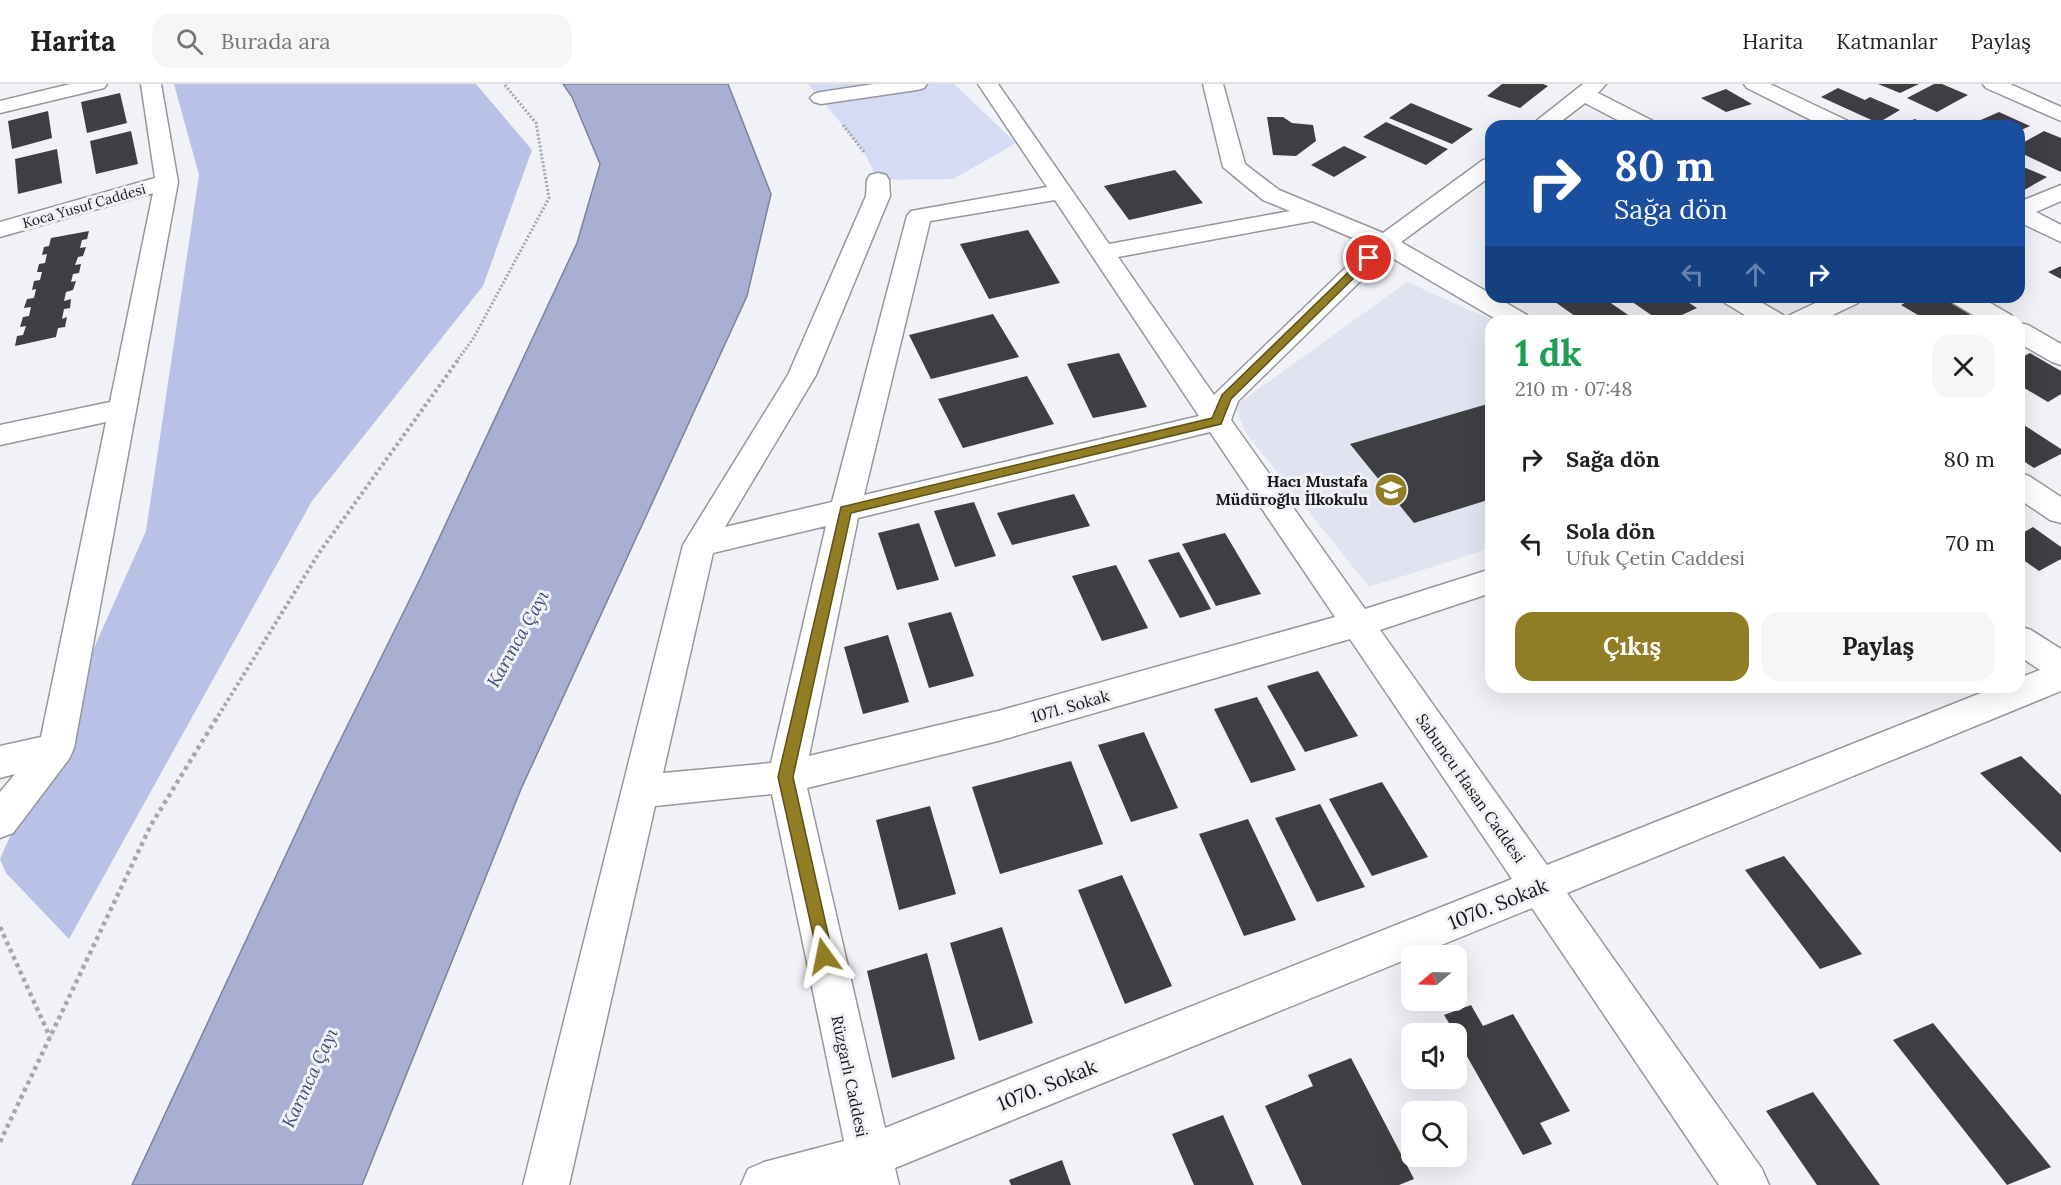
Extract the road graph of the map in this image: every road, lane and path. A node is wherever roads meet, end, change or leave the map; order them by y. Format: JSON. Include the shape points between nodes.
{"nodes":[{"id":1,"x":97,"y":84,"type":"edge"},
{"id":2,"x":151,"y":84,"type":"edge"},
{"id":3,"x":504,"y":84,"type":"edge"},
{"id":4,"x":918,"y":84,"type":"edge"},
{"id":5,"x":988,"y":84,"type":"edge"},
{"id":6,"x":1213,"y":84,"type":"edge"},
{"id":7,"x":1754,"y":84,"type":"edge"},
{"id":8,"x":1993,"y":84,"type":"edge"},
{"id":9,"x":1590,"y":89,"type":"edge"},
{"id":10,"x":821,"y":98,"type":"joint"},
{"id":11,"x":0,"y":107,"type":"edge"},
{"id":12,"x":2061,"y":115,"type":"edge"},
{"id":13,"x":1549,"y":120,"type":"edge"},
{"id":14,"x":1636,"y":120,"type":"edge"},
{"id":15,"x":1828,"y":120,"type":"edge"},
{"id":16,"x":1485,"y":169,"type":"edge"},
{"id":17,"x":878,"y":180,"type":"joint"},
{"id":18,"x":167,"y":182,"type":"junction"},
{"id":19,"x":1061,"y":192,"type":"junction"},
{"id":20,"x":2061,"y":192,"type":"edge"},
{"id":21,"x":2025,"y":209,"type":"edge"},
{"id":22,"x":1316,"y":214,"type":"junction"},
{"id":23,"x":2025,"y":215,"type":"edge"},
{"id":24,"x":0,"y":230,"type":"edge"},
{"id":25,"x":2061,"y":235,"type":"edge"},
{"id":26,"x":1385,"y":243,"type":"junction"},
{"id":27,"x":1102,"y":253,"type":"junction"},
{"id":28,"x":1485,"y":302,"type":"edge"},
{"id":29,"x":1487,"y":303,"type":"edge"},
{"id":30,"x":1744,"y":303,"type":"edge"},
{"id":31,"x":1836,"y":303,"type":"edge"},
{"id":32,"x":1972,"y":303,"type":"edge"},
{"id":33,"x":1508,"y":315,"type":"edge"},
{"id":34,"x":1764,"y":315,"type":"edge"},
{"id":35,"x":1811,"y":315,"type":"edge"},
{"id":36,"x":1992,"y":315,"type":"edge"},
{"id":37,"x":2025,"y":335,"type":"edge"},
{"id":38,"x":2061,"y":356,"type":"edge"},
{"id":39,"x":122,"y":409,"type":"junction"},
{"id":40,"x":1216,"y":421,"type":"junction"},
{"id":41,"x":0,"y":435,"type":"edge"},
{"id":42,"x":2025,"y":488,"type":"edge"},
{"id":43,"x":845,"y":510,"type":"junction"},
{"id":44,"x":2061,"y":512,"type":"edge"},
{"id":45,"x":699,"y":545,"type":"junction"},
{"id":46,"x":1485,"y":583,"type":"edge"},
{"id":47,"x":1357,"y":624,"type":"junction"},
{"id":48,"x":2025,"y":643,"type":"edge"},
{"id":49,"x":2061,"y":666,"type":"edge"},
{"id":50,"x":2061,"y":676,"type":"edge"},
{"id":51,"x":2025,"y":691,"type":"edge"},
{"id":52,"x":2019,"y":693,"type":"edge"},
{"id":53,"x":56,"y":748,"type":"junction"},
{"id":54,"x":0,"y":762,"type":"edge"},
{"id":55,"x":786,"y":777,"type":"junction"},
{"id":56,"x":640,"y":791,"type":"junction"},
{"id":57,"x":0,"y":822,"type":"edge"},
{"id":58,"x":1540,"y":888,"type":"junction"},
{"id":59,"x":0,"y":927,"type":"edge"},
{"id":60,"x":50,"y":1037,"type":"junction"},
{"id":61,"x":0,"y":1142,"type":"edge"},
{"id":62,"x":872,"y":1171,"type":"edge"},
{"id":63,"x":546,"y":1185,"type":"edge"},
{"id":64,"x":764,"y":1185,"type":"edge"},
{"id":65,"x":1746,"y":1185,"type":"edge"}],
"edges":[{"from":1,"to":11,"type":"street"},
{"from":2,"to":18,"type":"street"},
{"from":3,"to":60,"type":"path","via":[[536,123],[549,198],[473,339],[319,553],[151,825]]},
{"from":4,"to":10,"type":"street"},
{"from":5,"to":19,"type":"street","name":"Sabuncu Hasan Caddesi"},
{"from":6,"to":22,"type":"street","via":[[1234,167],[1271,195]]},
{"from":7,"to":15,"type":"street"},
{"from":8,"to":12,"type":"street"},
{"from":9,"to":13,"type":"street"},
{"from":9,"to":14,"type":"street"},
{"from":10,"to":17,"type":"path","via":[[862,148]]},
{"from":16,"to":26,"type":"street"},
{"from":17,"to":45,"type":"street","via":[[878,196],[802,375]]},
{"from":18,"to":24,"type":"street","name":"Koca Yusuf Caddesi"},
{"from":18,"to":39,"type":"street"},
{"from":19,"to":27,"type":"street","name":"Sabuncu Hasan Caddesi"},
{"from":19,"to":43,"type":"street","name":"Rüzgarlı Caddesi","via":[[919,216]]},
{"from":20,"to":21,"type":"street"},
{"from":22,"to":26,"type":"street"},
{"from":22,"to":27,"type":"street"},
{"from":23,"to":25,"type":"street"},
{"from":26,"to":28,"type":"street"},
{"from":26,"to":40,"type":"street","via":[[1226,398]]},
{"from":27,"to":40,"type":"street","name":"Sabuncu Hasan Caddesi"},
{"from":29,"to":33,"type":"street"},
{"from":30,"to":34,"type":"street"},
{"from":31,"to":35,"type":"street"},
{"from":32,"to":36,"type":"street"},
{"from":37,"to":38,"type":"street"},
{"from":39,"to":41,"type":"street"},
{"from":39,"to":53,"type":"street"},
{"from":40,"to":43,"type":"street"},
{"from":40,"to":47,"type":"street","name":"Sabuncu Hasan Caddesi"},
{"from":42,"to":44,"type":"street"},
{"from":43,"to":45,"type":"street"},
{"from":43,"to":55,"type":"street","name":"Rüzgarlı Caddesi"},
{"from":45,"to":56,"type":"street"},
{"from":46,"to":47,"type":"street","name":"1071. Sokak"},
{"from":47,"to":55,"type":"street","name":"1071. Sokak","via":[[998,726]]},
{"from":47,"to":58,"type":"street","name":"Sabuncu Hasan Caddesi"},
{"from":48,"to":49,"type":"street"},
{"from":50,"to":51,"type":"street","name":"1070. Sokak"},
{"from":52,"to":58,"type":"street","name":"1070. Sokak"},
{"from":53,"to":54,"type":"street"},
{"from":53,"to":57,"type":"street"},
{"from":55,"to":56,"type":"street","name":"1071. Sokak"},
{"from":55,"to":62,"type":"street","name":"Rüzgarlı Caddesi"},
{"from":56,"to":63,"type":"street"},
{"from":58,"to":62,"type":"street","name":"1070. Sokak"},
{"from":58,"to":65,"type":"street","name":"Sabuncu Hasan Caddesi"},
{"from":59,"to":60,"type":"path"},
{"from":60,"to":61,"type":"path"},
{"from":62,"to":64,"type":"street","name":"1070. Sokak"}]}
